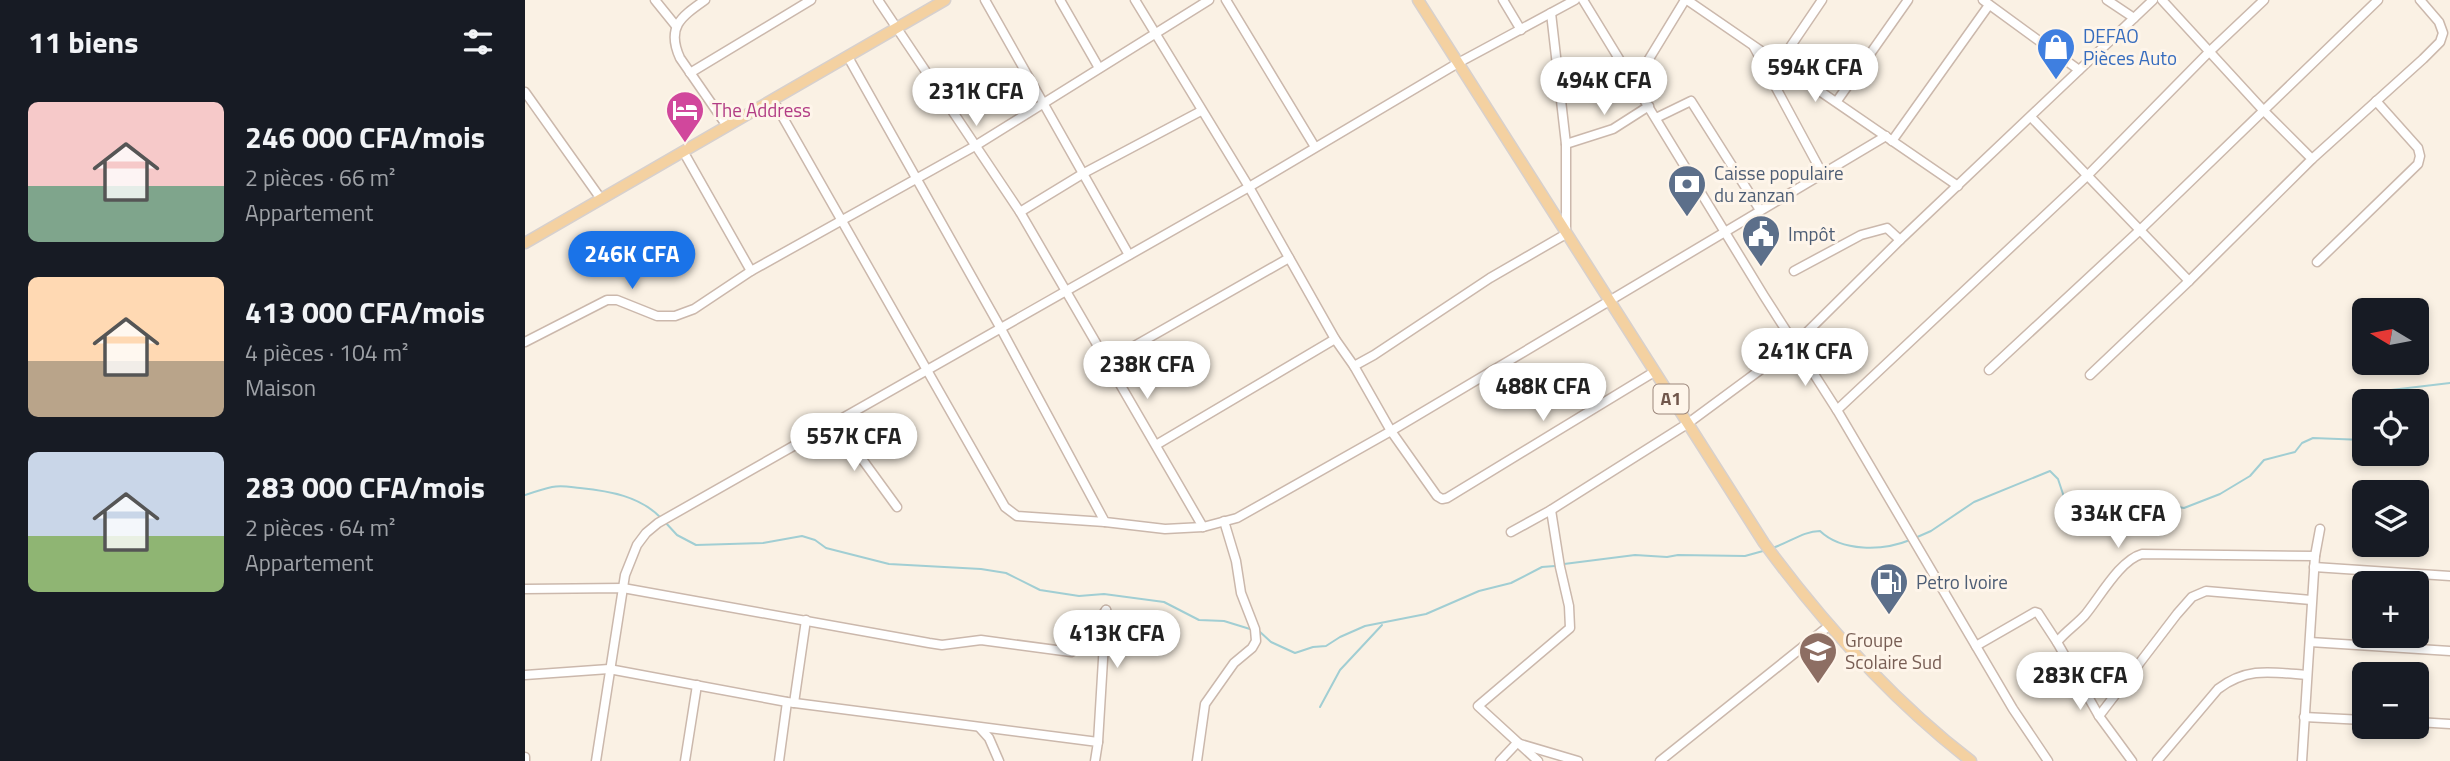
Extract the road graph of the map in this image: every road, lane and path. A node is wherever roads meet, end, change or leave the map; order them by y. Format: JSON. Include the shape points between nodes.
{"nodes":[{"id":1,"x":655,"y":0,"type":"edge"},
{"id":2,"x":705,"y":0,"type":"edge"},
{"id":3,"x":811,"y":0,"type":"edge"},
{"id":4,"x":878,"y":0,"type":"edge"},
{"id":5,"x":945,"y":0,"type":"edge"},
{"id":6,"x":985,"y":0,"type":"edge"},
{"id":7,"x":1059,"y":0,"type":"edge"},
{"id":8,"x":1135,"y":0,"type":"edge"},
{"id":9,"x":1209,"y":0,"type":"edge"},
{"id":10,"x":1227,"y":0,"type":"edge"},
{"id":11,"x":1418,"y":0,"type":"edge"},
{"id":12,"x":1503,"y":0,"type":"edge"},
{"id":13,"x":1575,"y":0,"type":"edge"},
{"id":14,"x":1583,"y":0,"type":"edge"},
{"id":15,"x":1686,"y":0,"type":"edge"},
{"id":16,"x":1822,"y":0,"type":"edge"},
{"id":17,"x":1908,"y":0,"type":"edge"},
{"id":18,"x":2107,"y":0,"type":"edge"},
{"id":19,"x":2153,"y":0,"type":"edge"},
{"id":20,"x":2162,"y":0,"type":"edge"},
{"id":21,"x":2265,"y":0,"type":"edge"},
{"id":22,"x":2378,"y":0,"type":"edge"},
{"id":23,"x":2420,"y":0,"type":"edge"},
{"id":24,"x":2435,"y":0,"type":"edge"},
{"id":25,"x":1986,"y":2,"type":"edge"},
{"id":26,"x":2427,"y":8,"type":"junction"},
{"id":27,"x":1551,"y":13,"type":"junction"},
{"id":28,"x":2134,"y":18,"type":"junction"},
{"id":29,"x":676,"y":26,"type":"junction"},
{"id":30,"x":897,"y":28,"type":"junction"},
{"id":31,"x":1521,"y":30,"type":"junction"},
{"id":32,"x":1155,"y":33,"type":"junction"},
{"id":33,"x":1752,"y":44,"type":"junction"},
{"id":34,"x":2209,"y":52,"type":"junction"},
{"id":35,"x":848,"y":57,"type":"junction"},
{"id":36,"x":1780,"y":62,"type":"junction"},
{"id":37,"x":1458,"y":63,"type":"junction"},
{"id":38,"x":1099,"y":68,"type":"junction"},
{"id":39,"x":2079,"y":69,"type":"junction"},
{"id":40,"x":690,"y":73,"type":"junction"},
{"id":41,"x":1635,"y":82,"type":"junction"},
{"id":42,"x":525,"y":93,"type":"edge"},
{"id":43,"x":773,"y":100,"type":"junction"},
{"id":44,"x":1837,"y":101,"type":"junction"},
{"id":45,"x":2376,"y":101,"type":"junction"},
{"id":46,"x":1044,"y":103,"type":"junction"},
{"id":47,"x":1649,"y":106,"type":"junction"},
{"id":48,"x":2263,"y":110,"type":"junction"},
{"id":49,"x":1201,"y":111,"type":"junction"},
{"id":50,"x":2031,"y":117,"type":"junction"},
{"id":51,"x":1655,"y":118,"type":"junction"},
{"id":52,"x":727,"y":126,"type":"junction"},
{"id":53,"x":1889,"y":139,"type":"junction"},
{"id":54,"x":1566,"y":144,"type":"junction"},
{"id":55,"x":975,"y":146,"type":"junction"},
{"id":56,"x":1315,"y":148,"type":"junction"},
{"id":57,"x":683,"y":151,"type":"junction"},
{"id":58,"x":2312,"y":159,"type":"junction"},
{"id":59,"x":1084,"y":173,"type":"junction"},
{"id":60,"x":1822,"y":173,"type":"junction"},
{"id":61,"x":2088,"y":174,"type":"junction"},
{"id":62,"x":915,"y":178,"type":"junction"},
{"id":63,"x":1958,"y":186,"type":"junction"},
{"id":64,"x":1249,"y":187,"type":"junction"},
{"id":65,"x":601,"y":199,"type":"junction"},
{"id":66,"x":1760,"y":210,"type":"junction"},
{"id":67,"x":1020,"y":212,"type":"junction"},
{"id":68,"x":843,"y":221,"type":"junction"},
{"id":69,"x":2140,"y":230,"type":"junction"},
{"id":70,"x":1727,"y":232,"type":"junction"},
{"id":71,"x":1566,"y":234,"type":"junction"},
{"id":72,"x":1900,"y":240,"type":"junction"},
{"id":73,"x":525,"y":243,"type":"edge"},
{"id":74,"x":1129,"y":255,"type":"junction"},
{"id":75,"x":1289,"y":258,"type":"junction"},
{"id":76,"x":2317,"y":262,"type":"dead end"},
{"id":77,"x":751,"y":271,"type":"junction"},
{"id":78,"x":1794,"y":271,"type":"dead end"},
{"id":79,"x":2189,"y":281,"type":"junction"},
{"id":80,"x":1067,"y":289,"type":"junction"},
{"id":81,"x":1608,"y":301,"type":"junction"},
{"id":82,"x":1000,"y":327,"type":"junction"},
{"id":83,"x":1335,"y":339,"type":"junction"},
{"id":84,"x":525,"y":342,"type":"edge"},
{"id":85,"x":1794,"y":345,"type":"junction"},
{"id":86,"x":1108,"y":361,"type":"junction"},
{"id":87,"x":1354,"y":366,"type":"junction"},
{"id":88,"x":925,"y":370,"type":"junction"},
{"id":89,"x":1989,"y":370,"type":"dead end"},
{"id":90,"x":1654,"y":372,"type":"junction"},
{"id":91,"x":2090,"y":375,"type":"dead end"},
{"id":92,"x":1837,"y":410,"type":"junction"},
{"id":93,"x":835,"y":422,"type":"junction"},
{"id":94,"x":1687,"y":424,"type":"junction"},
{"id":95,"x":1391,"y":430,"type":"junction"},
{"id":96,"x":1156,"y":445,"type":"junction"},
{"id":97,"x":897,"y":507,"type":"dead end"},
{"id":98,"x":1551,"y":510,"type":"junction"},
{"id":99,"x":1105,"y":522,"type":"junction"},
{"id":100,"x":1224,"y":522,"type":"junction"},
{"id":101,"x":1203,"y":527,"type":"junction"},
{"id":102,"x":2320,"y":529,"type":"dead end"},
{"id":103,"x":1511,"y":532,"type":"dead end"},
{"id":104,"x":2315,"y":556,"type":"junction"},
{"id":105,"x":2314,"y":567,"type":"junction"},
{"id":106,"x":2450,"y":576,"type":"edge"},
{"id":107,"x":623,"y":588,"type":"junction"},
{"id":108,"x":525,"y":589,"type":"edge"},
{"id":109,"x":2311,"y":600,"type":"junction"},
{"id":110,"x":806,"y":620,"type":"junction"},
{"id":111,"x":1830,"y":625,"type":"junction"},
{"id":112,"x":2057,"y":642,"type":"junction"},
{"id":113,"x":2310,"y":642,"type":"junction"},
{"id":114,"x":1976,"y":646,"type":"junction"},
{"id":115,"x":2450,"y":651,"type":"edge"},
{"id":116,"x":609,"y":669,"type":"junction"},
{"id":117,"x":525,"y":675,"type":"edge"},
{"id":118,"x":2306,"y":675,"type":"junction"},
{"id":119,"x":697,"y":685,"type":"junction"},
{"id":120,"x":790,"y":702,"type":"junction"},
{"id":121,"x":2099,"y":716,"type":"junction"},
{"id":122,"x":2304,"y":717,"type":"junction"},
{"id":123,"x":2352,"y":719,"type":"edge"},
{"id":124,"x":2429,"y":723,"type":"edge"},
{"id":125,"x":2450,"y":724,"type":"edge"},
{"id":126,"x":980,"y":728,"type":"junction"},
{"id":127,"x":1098,"y":742,"type":"junction"},
{"id":128,"x":1517,"y":743,"type":"junction"},
{"id":129,"x":596,"y":761,"type":"edge"},
{"id":130,"x":685,"y":761,"type":"edge"},
{"id":131,"x":779,"y":761,"type":"edge"},
{"id":132,"x":999,"y":761,"type":"edge"},
{"id":133,"x":1095,"y":761,"type":"edge"},
{"id":134,"x":1197,"y":761,"type":"edge"},
{"id":135,"x":1500,"y":761,"type":"edge"},
{"id":136,"x":1538,"y":761,"type":"edge"},
{"id":137,"x":1577,"y":761,"type":"edge"},
{"id":138,"x":1660,"y":761,"type":"edge"},
{"id":139,"x":1971,"y":761,"type":"edge"},
{"id":140,"x":2048,"y":761,"type":"edge"},
{"id":141,"x":2132,"y":761,"type":"edge"},
{"id":142,"x":2157,"y":761,"type":"edge"},
{"id":143,"x":2302,"y":761,"type":"edge"}],
"edges":[{"from":1,"to":29,"type":"street"},
{"from":2,"to":29,"type":"street"},
{"from":3,"to":40,"type":"street"},
{"from":4,"to":30,"type":"street"},
{"from":5,"to":30,"type":"main road"},
{"from":6,"to":46,"type":"street"},
{"from":7,"to":38,"type":"street"},
{"from":8,"to":32,"type":"street"},
{"from":9,"to":32,"type":"street"},
{"from":10,"to":56,"type":"street"},
{"from":11,"to":37,"type":"main road","number":"A1"},
{"from":12,"to":31,"type":"street"},
{"from":13,"to":27,"type":"street"},
{"from":14,"to":41,"type":"street"},
{"from":15,"to":33,"type":"street"},
{"from":15,"to":41,"type":"street"},
{"from":16,"to":36,"type":"street"},
{"from":17,"to":44,"type":"street"},
{"from":18,"to":28,"type":"street"},
{"from":19,"to":28,"type":"street"},
{"from":20,"to":34,"type":"street"},
{"from":21,"to":34,"type":"street"},
{"from":22,"to":48,"type":"street"},
{"from":23,"to":26,"type":"street"},
{"from":24,"to":26,"type":"street"},
{"from":25,"to":39,"type":"street"},
{"from":25,"to":53,"type":"street"},
{"from":26,"to":45,"type":"street","via":[[2444,33],[2440,42]]},
{"from":27,"to":31,"type":"street"},
{"from":27,"to":54,"type":"street"},
{"from":28,"to":39,"type":"street"},
{"from":29,"to":40,"type":"street","via":[[675,47]]},
{"from":30,"to":35,"type":"main road"},
{"from":30,"to":55,"type":"street"},
{"from":31,"to":37,"type":"street"},
{"from":32,"to":38,"type":"street"},
{"from":32,"to":49,"type":"street"},
{"from":33,"to":36,"type":"street"},
{"from":33,"to":60,"type":"street"},
{"from":34,"to":48,"type":"street"},
{"from":34,"to":61,"type":"street"},
{"from":35,"to":43,"type":"main road"},
{"from":35,"to":62,"type":"street"},
{"from":36,"to":44,"type":"street"},
{"from":37,"to":56,"type":"street"},
{"from":37,"to":71,"type":"main road","number":"A1"},
{"from":38,"to":46,"type":"street"},
{"from":39,"to":50,"type":"street"},
{"from":40,"to":52,"type":"street"},
{"from":41,"to":47,"type":"street"},
{"from":42,"to":65,"type":"street"},
{"from":43,"to":52,"type":"main road"},
{"from":43,"to":68,"type":"street"},
{"from":44,"to":53,"type":"street"},
{"from":45,"to":58,"type":"street"},
{"from":45,"to":76,"type":"street","via":[[2418,148],[2419,164]]},
{"from":46,"to":55,"type":"street"},
{"from":46,"to":59,"type":"street"},
{"from":47,"to":51,"type":"street"},
{"from":47,"to":54,"type":"street","via":[[1613,129]]},
{"from":48,"to":58,"type":"street"},
{"from":48,"to":69,"type":"street"},
{"from":49,"to":59,"type":"street"},
{"from":49,"to":64,"type":"street"},
{"from":50,"to":61,"type":"street"},
{"from":50,"to":63,"type":"street"},
{"from":51,"to":66,"type":"street","via":[[1691,102]]},
{"from":51,"to":70,"type":"street"},
{"from":52,"to":57,"type":"main road"},
{"from":53,"to":60,"type":"street"},
{"from":53,"to":63,"type":"street"},
{"from":54,"to":71,"type":"street"},
{"from":55,"to":62,"type":"street"},
{"from":55,"to":67,"type":"street"},
{"from":56,"to":64,"type":"street"},
{"from":57,"to":65,"type":"main road"},
{"from":57,"to":77,"type":"street"},
{"from":58,"to":79,"type":"street"},
{"from":59,"to":67,"type":"street"},
{"from":59,"to":74,"type":"street"},
{"from":60,"to":66,"type":"street"},
{"from":61,"to":69,"type":"street"},
{"from":61,"to":92,"type":"street"},
{"from":62,"to":68,"type":"street"},
{"from":62,"to":82,"type":"street"},
{"from":63,"to":72,"type":"street"},
{"from":64,"to":74,"type":"street"},
{"from":64,"to":75,"type":"street"},
{"from":65,"to":73,"type":"main road"},
{"from":66,"to":70,"type":"street"},
{"from":67,"to":80,"type":"street"},
{"from":68,"to":77,"type":"street"},
{"from":68,"to":88,"type":"street"},
{"from":69,"to":79,"type":"street"},
{"from":69,"to":89,"type":"street"},
{"from":70,"to":81,"type":"street"},
{"from":70,"to":85,"type":"street"},
{"from":71,"to":81,"type":"main road","number":"A1"},
{"from":71,"to":87,"type":"street"},
{"from":72,"to":78,"type":"street","via":[[1887,228],[1861,235]]},
{"from":72,"to":85,"type":"street"},
{"from":74,"to":80,"type":"street"},
{"from":75,"to":83,"type":"street"},
{"from":75,"to":86,"type":"street"},
{"from":77,"to":84,"type":"street","via":[[694,309],[675,316],[657,316],[607,300]]},
{"from":79,"to":91,"type":"street"},
{"from":80,"to":82,"type":"street"},
{"from":80,"to":86,"type":"street"},
{"from":81,"to":90,"type":"main road","number":"A1"},
{"from":81,"to":95,"type":"street"},
{"from":82,"to":88,"type":"street"},
{"from":82,"to":99,"type":"street"},
{"from":83,"to":87,"type":"street"},
{"from":83,"to":96,"type":"street"},
{"from":85,"to":92,"type":"street"},
{"from":85,"to":94,"type":"street"},
{"from":86,"to":96,"type":"street"},
{"from":87,"to":95,"type":"street"},
{"from":88,"to":93,"type":"street"},
{"from":88,"to":99,"type":"street","via":[[1009,512]]},
{"from":90,"to":94,"type":"main road","number":"A1"},
{"from":90,"to":95,"type":"street","via":[[1442,499]]},
{"from":92,"to":114,"type":"street"},
{"from":93,"to":97,"type":"street"},
{"from":93,"to":107,"type":"street","via":[[658,523],[637,545]]},
{"from":94,"to":98,"type":"street"},
{"from":94,"to":111,"type":"main road","number":"A1","via":[[1764,543]]},
{"from":95,"to":100,"type":"street"},
{"from":96,"to":101,"type":"street"},
{"from":98,"to":103,"type":"street"},
{"from":98,"to":128,"type":"street","via":[[1570,628],[1478,706]]},
{"from":99,"to":101,"type":"street","via":[[1165,529]]},
{"from":100,"to":101,"type":"street"},
{"from":100,"to":134,"type":"street","via":[[1256,641],[1205,704]]},
{"from":102,"to":104,"type":"street"},
{"from":104,"to":105,"type":"street"},
{"from":104,"to":112,"type":"street","via":[[2134,556]]},
{"from":105,"to":106,"type":"street"},
{"from":105,"to":109,"type":"street"},
{"from":107,"to":108,"type":"street"},
{"from":107,"to":110,"type":"street"},
{"from":107,"to":116,"type":"street"},
{"from":109,"to":113,"type":"street"},
{"from":109,"to":121,"type":"street","via":[[2198,593]]},
{"from":110,"to":120,"type":"street"},
{"from":110,"to":127,"type":"street","via":[[942,645],[981,640],[1065,653],[1079,648],[1106,610]]},
{"from":111,"to":138,"type":"street"},
{"from":111,"to":139,"type":"main road","number":"A1","via":[[1887,686]]},
{"from":112,"to":114,"type":"street","via":[[2035,611]]},
{"from":112,"to":121,"type":"street"},
{"from":113,"to":115,"type":"street"},
{"from":113,"to":118,"type":"street"},
{"from":114,"to":140,"type":"street"},
{"from":116,"to":117,"type":"street"},
{"from":116,"to":119,"type":"street"},
{"from":116,"to":129,"type":"street"},
{"from":118,"to":122,"type":"street"},
{"from":118,"to":142,"type":"street","via":[[2254,672],[2228,681]]},
{"from":119,"to":120,"type":"street"},
{"from":119,"to":130,"type":"street"},
{"from":120,"to":126,"type":"street"},
{"from":120,"to":131,"type":"street"},
{"from":121,"to":141,"type":"street"},
{"from":122,"to":123,"type":"street"},
{"from":122,"to":143,"type":"street"},
{"from":124,"to":125,"type":"street"},
{"from":126,"to":127,"type":"street"},
{"from":126,"to":132,"type":"street"},
{"from":127,"to":133,"type":"street"},
{"from":128,"to":135,"type":"street"},
{"from":128,"to":136,"type":"street"},
{"from":128,"to":137,"type":"street"}]}
